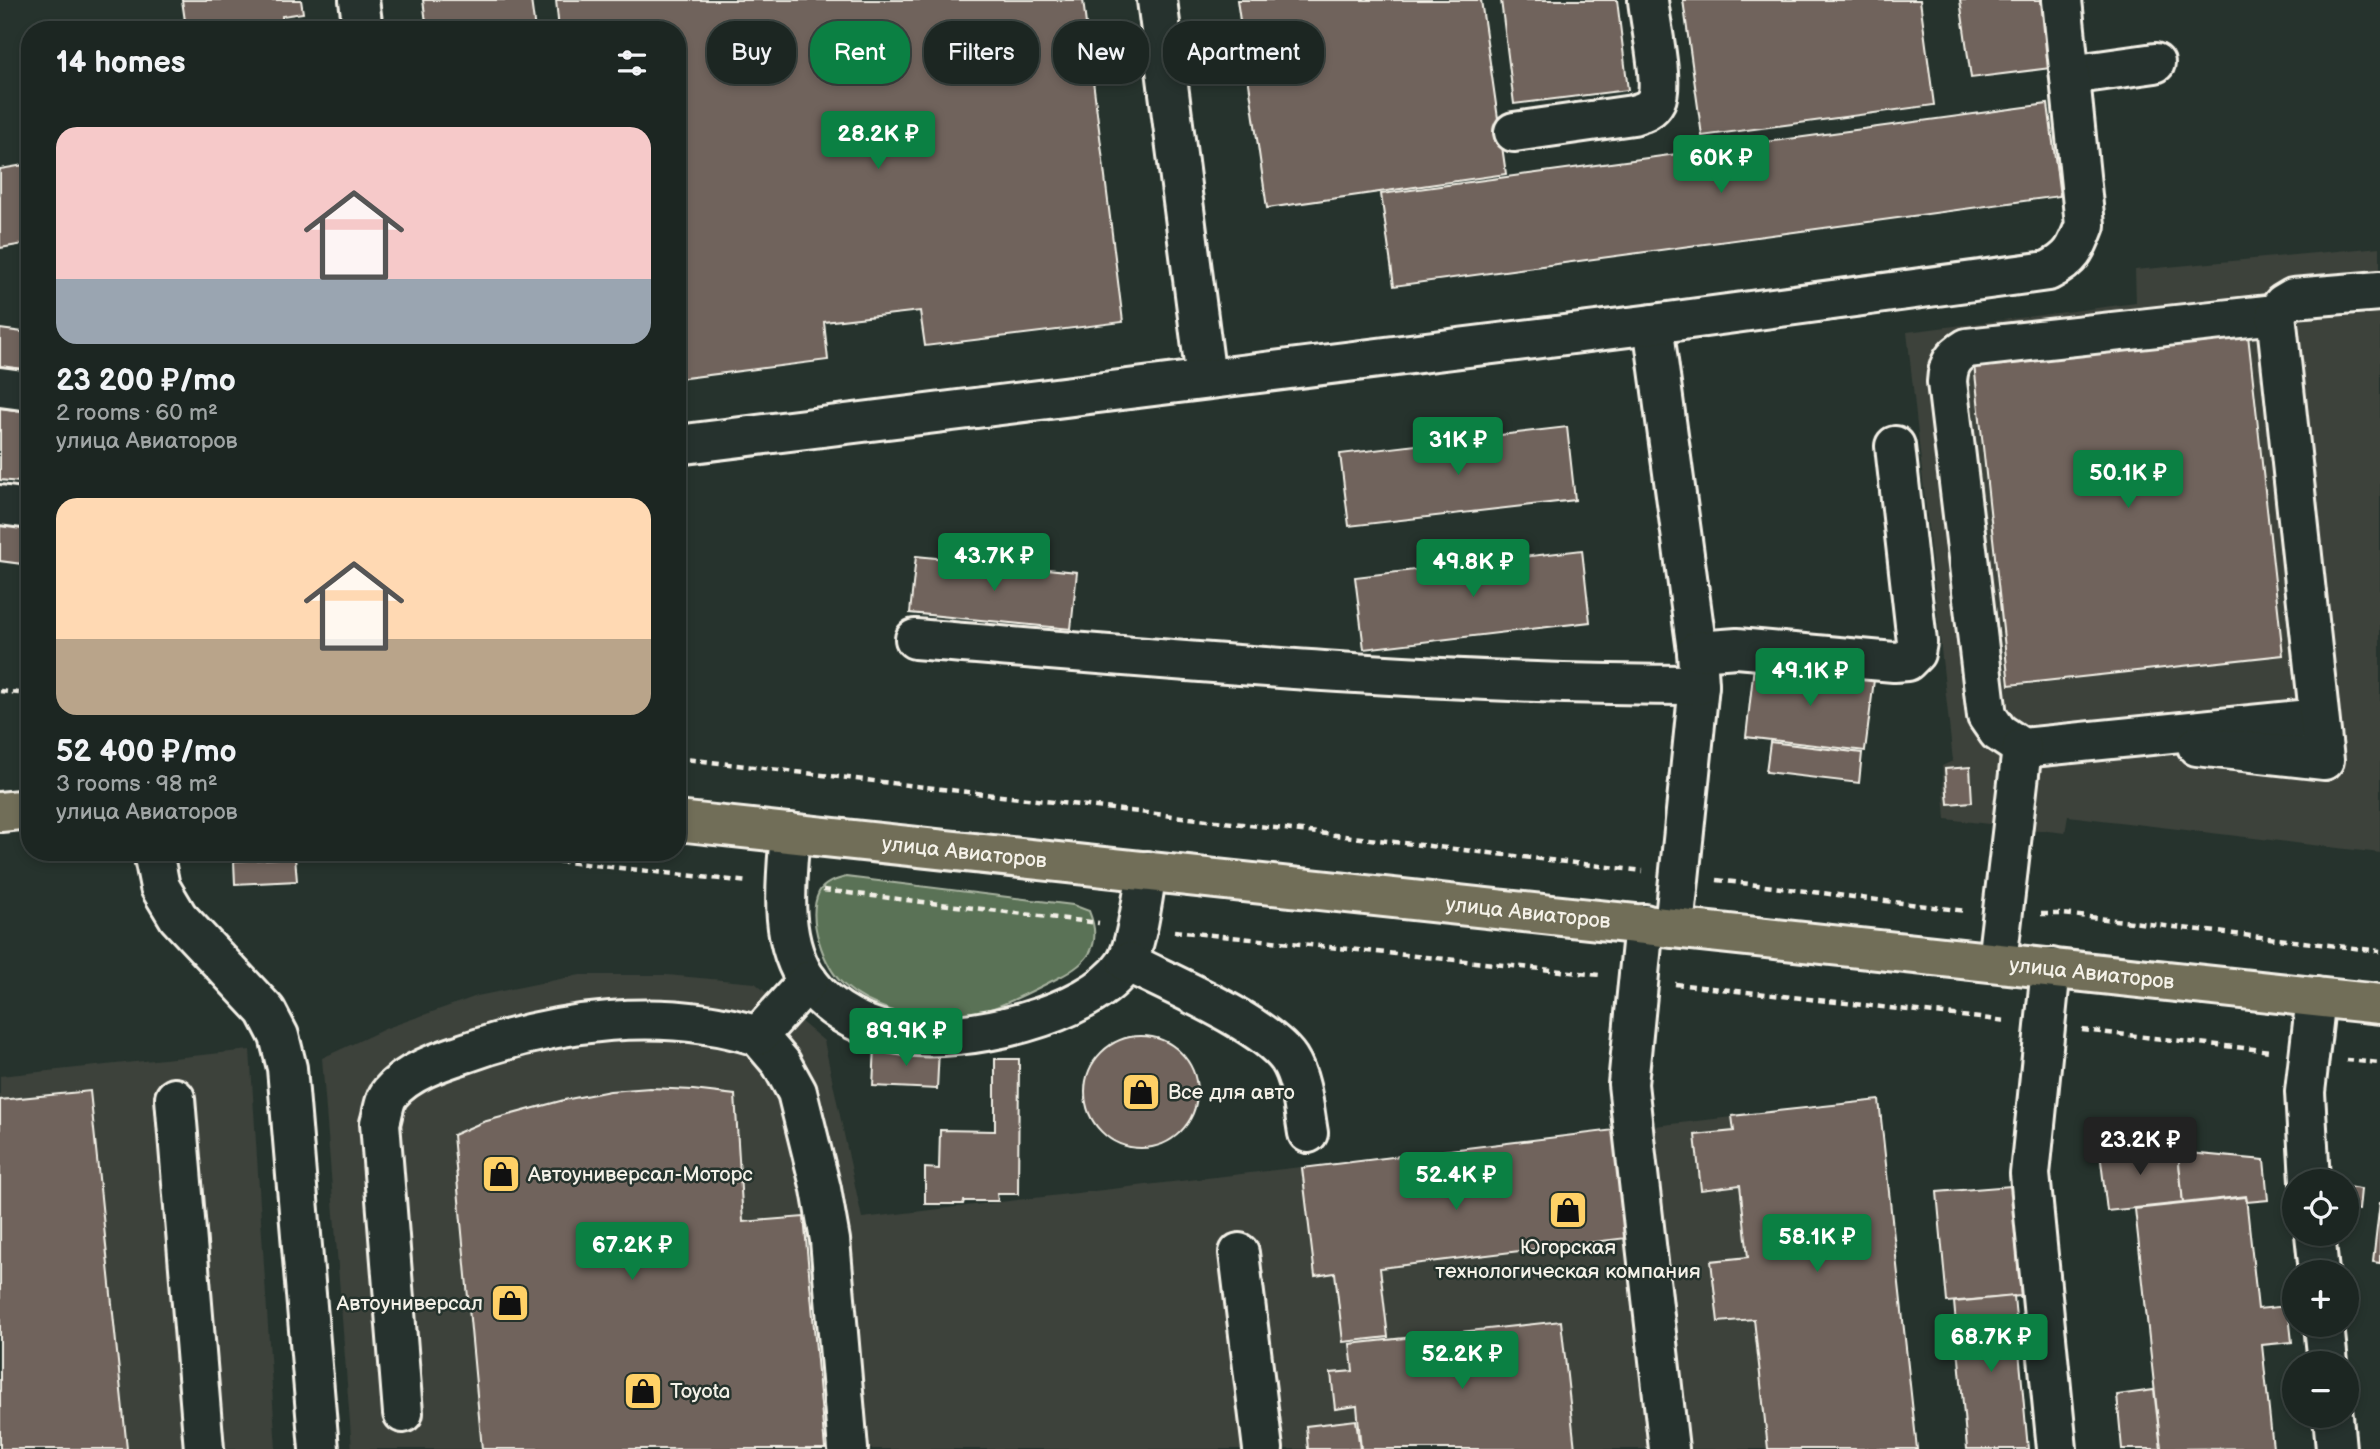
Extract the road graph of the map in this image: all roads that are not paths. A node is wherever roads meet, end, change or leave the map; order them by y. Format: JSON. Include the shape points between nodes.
{"nodes":[{"id":1,"x":359,"y":0,"type":"edge"},
{"id":2,"x":1157,"y":0,"type":"edge"},
{"id":3,"x":1648,"y":0,"type":"edge"},
{"id":4,"x":2062,"y":0,"type":"edge"},
{"id":5,"x":362,"y":21,"type":"edge"},
{"id":6,"x":2155,"y":63,"type":"dead end"},
{"id":7,"x":2070,"y":75,"type":"junction"},
{"id":8,"x":1514,"y":132,"type":"dead end"},
{"id":9,"x":2380,"y":291,"type":"edge"},
{"id":10,"x":2276,"y":314,"type":"junction"},
{"id":11,"x":1653,"y":324,"type":"junction"},
{"id":12,"x":1206,"y":379,"type":"junction"},
{"id":13,"x":0,"y":387,"type":"edge"},
{"id":14,"x":21,"y":390,"type":"edge"},
{"id":15,"x":686,"y":444,"type":"edge"},
{"id":16,"x":1895,"y":446,"type":"dead end"},
{"id":17,"x":0,"y":505,"type":"edge"},
{"id":18,"x":21,"y":508,"type":"edge"},
{"id":19,"x":915,"y":639,"type":"dead end"},
{"id":20,"x":1698,"y":668,"type":"junction"},
{"id":21,"x":2022,"y":748,"type":"junction"},
{"id":22,"x":21,"y":810,"type":"edge"},
{"id":23,"x":0,"y":811,"type":"edge"},
{"id":24,"x":686,"y":822,"type":"edge"},
{"id":25,"x":790,"y":833,"type":"junction"},
{"id":26,"x":168,"y":861,"type":"edge"},
{"id":27,"x":1147,"y":872,"type":"junction"},
{"id":28,"x":1659,"y":926,"type":"junction"},
{"id":29,"x":1132,"y":945,"type":"junction"},
{"id":30,"x":1997,"y":962,"type":"junction"},
{"id":31,"x":2051,"y":968,"type":"junction"},
{"id":32,"x":808,"y":981,"type":"junction"},
{"id":33,"x":2316,"y":997,"type":"junction"},
{"id":34,"x":2380,"y":1004,"type":"edge"},
{"id":35,"x":758,"y":1036,"type":"junction"},
{"id":36,"x":175,"y":1098,"type":"dead end"},
{"id":37,"x":1308,"y":1133,"type":"dead end"},
{"id":38,"x":2309,"y":1169,"type":"edge"},
{"id":39,"x":1239,"y":1253,"type":"dead end"},
{"id":40,"x":404,"y":1413,"type":"dead end"},
{"id":41,"x":2334,"y":1428,"type":"edge"},
{"id":42,"x":204,"y":1449,"type":"edge"},
{"id":43,"x":319,"y":1449,"type":"edge"},
{"id":44,"x":848,"y":1449,"type":"edge"},
{"id":45,"x":1263,"y":1449,"type":"edge"},
{"id":46,"x":1669,"y":1449,"type":"edge"},
{"id":47,"x":2056,"y":1449,"type":"edge"},
{"id":48,"x":2336,"y":1449,"type":"edge"}],
"edges":[{"from":1,"to":5,"type":"lane"},
{"from":2,"to":12,"type":"lane"},
{"from":3,"to":8,"type":"lane","via":[[1659,85],[1648,110]]},
{"from":4,"to":7,"type":"lane"},
{"from":6,"to":7,"type":"lane"},
{"from":7,"to":11,"type":"lane","via":[[2085,225],[2065,263],[2048,271]]},
{"from":9,"to":10,"type":"lane","via":[[2293,298]]},
{"from":10,"to":21,"type":"lane","via":[[1967,348],[1954,355],[1947,382],[1987,716],[1997,732]]},
{"from":10,"to":21,"type":"lane","via":[[2323,760],[2115,738]]},
{"from":11,"to":12,"type":"lane"},
{"from":11,"to":20,"type":"lane"},
{"from":12,"to":15,"type":"lane"},
{"from":13,"to":14,"type":"lane"},
{"from":16,"to":20,"type":"lane","via":[[1915,653],[1907,661],[1894,662],[1756,650]]},
{"from":17,"to":18,"type":"lane"},
{"from":19,"to":20,"type":"lane","via":[[1345,673],[1600,685]]},
{"from":20,"to":28,"type":"lane","via":[[1680,876]]},
{"from":21,"to":30,"type":"lane"},
{"from":22,"to":23,"type":"main road"},
{"from":24,"to":25,"type":"main road","name":"улица Авиаторов"},
{"from":25,"to":27,"type":"main road","name":"улица Авиаторов"},
{"from":25,"to":32,"type":"lane","via":[[786,912],[797,960]]},
{"from":26,"to":43,"type":"lane","via":[[160,887],[178,917],[266,1010],[279,1036],[287,1068]]},
{"from":27,"to":28,"type":"main road","name":"улица Авиаторов"},
{"from":27,"to":29,"type":"lane"},
{"from":28,"to":30,"type":"main road","name":"улица Авиаторов"},
{"from":28,"to":46,"type":"lane","via":[[1638,979],[1628,1084]]},
{"from":29,"to":32,"type":"lane","via":[[1115,977],[1070,1008],[947,1036],[904,1035],[856,1022],[829,1005]]},
{"from":29,"to":37,"type":"lane","via":[[1270,1039],[1290,1060]]},
{"from":30,"to":31,"type":"main road","name":"улица Авиаторов"},
{"from":31,"to":33,"type":"main road","name":"улица Авиаторов"},
{"from":31,"to":47,"type":"lane","via":[[2030,1174]]},
{"from":32,"to":35,"type":"lane"},
{"from":33,"to":34,"type":"main road","name":"улица Авиаторов"},
{"from":33,"to":38,"type":"lane","via":[[2305,1114]]},
{"from":35,"to":40,"type":"lane","via":[[729,1027],[645,1020],[551,1027],[447,1059],[407,1077],[389,1095],[380,1123]]},
{"from":35,"to":44,"type":"lane","via":[[797,1092],[821,1189],[830,1240]]},
{"from":36,"to":42,"type":"lane"},
{"from":39,"to":45,"type":"lane"},
{"from":41,"to":48,"type":"lane"}]}
